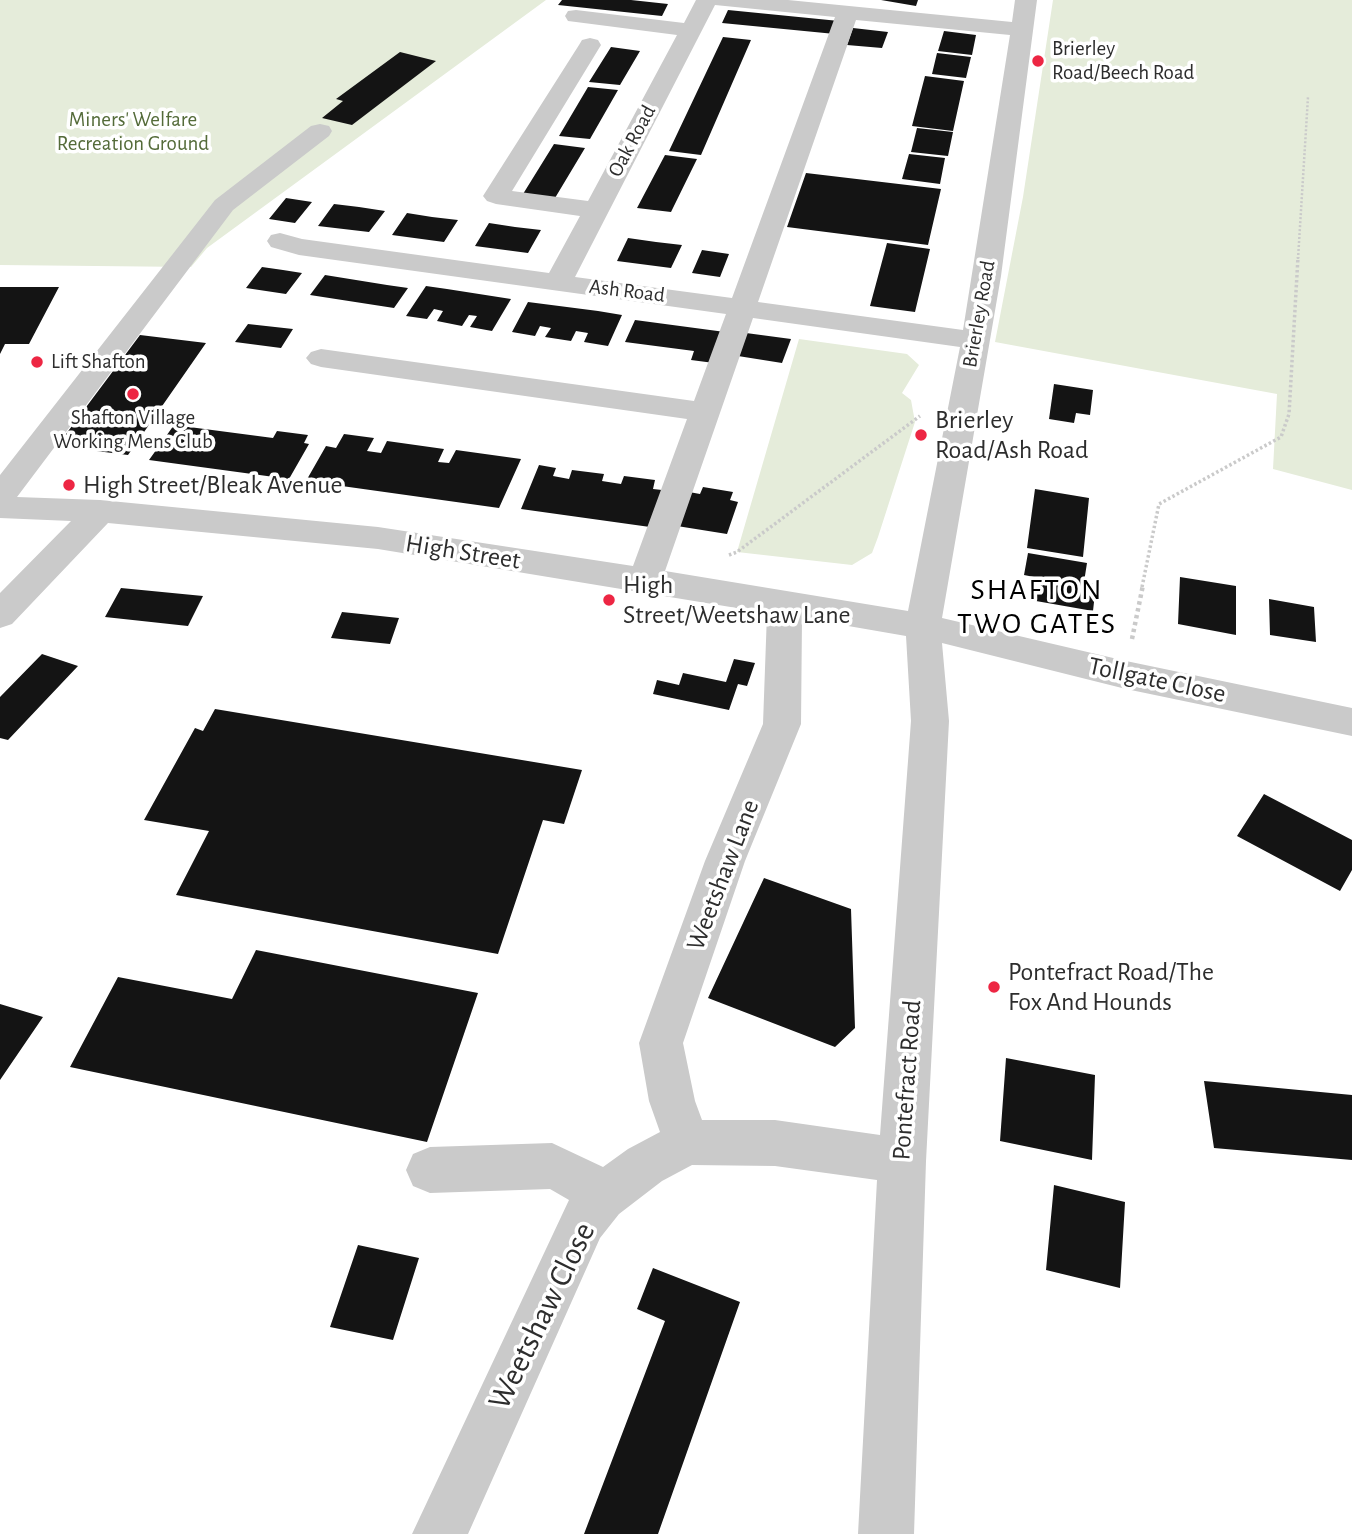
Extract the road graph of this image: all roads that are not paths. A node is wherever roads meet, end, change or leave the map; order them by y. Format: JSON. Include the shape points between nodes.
{"nodes":[{"id":1,"x":707,"y":0,"type":"edge"},
{"id":2,"x":722,"y":0,"type":"edge"},
{"id":3,"x":1026,"y":0,"type":"edge"},
{"id":4,"x":848,"y":12,"type":"junction"},
{"id":5,"x":576,"y":16,"type":"dead end"},
{"id":6,"x":1020,"y":29,"type":"junction"},
{"id":7,"x":690,"y":30,"type":"junction"},
{"id":8,"x":590,"y":45,"type":"dead end"},
{"id":9,"x":320,"y":131,"type":"dead end"},
{"id":10,"x":596,"y":210,"type":"junction"},
{"id":11,"x":280,"y":241,"type":"dead end"},
{"id":12,"x":558,"y":282,"type":"junction"},
{"id":13,"x":743,"y":306,"type":"junction"},
{"id":14,"x":974,"y":340,"type":"junction"},
{"id":15,"x":321,"y":358,"type":"dead end"},
{"id":16,"x":704,"y":412,"type":"junction"},
{"id":17,"x":0,"y":497,"type":"edge"},
{"id":18,"x":0,"y":507,"type":"edge"},
{"id":19,"x":100,"y":511,"type":"junction"},
{"id":20,"x":645,"y":580,"type":"junction"},
{"id":21,"x":785,"y":604,"type":"junction"},
{"id":22,"x":0,"y":615,"type":"edge"},
{"id":23,"x":923,"y":626,"type":"junction"},
{"id":24,"x":1352,"y":722,"type":"edge"},
{"id":25,"x":687,"y":1142,"type":"junction"},
{"id":26,"x":902,"y":1161,"type":"junction"},
{"id":27,"x":430,"y":1170,"type":"dead end"},
{"id":28,"x":602,"y":1198,"type":"junction"},
{"id":29,"x":440,"y":1534,"type":"edge"},
{"id":30,"x":886,"y":1534,"type":"edge"}],
"edges":[{"from":1,"to":7,"type":"street","name":"Oak Road"},
{"from":2,"to":4,"type":"street"},
{"from":3,"to":6,"type":"street","name":"Brierley Road"},
{"from":4,"to":6,"type":"street"},
{"from":4,"to":13,"type":"street"},
{"from":5,"to":7,"type":"street"},
{"from":6,"to":14,"type":"street","name":"Brierley Road"},
{"from":7,"to":10,"type":"street","name":"Oak Road"},
{"from":8,"to":10,"type":"street","via":[[495,196]]},
{"from":9,"to":17,"type":"street","via":[[224,205]]},
{"from":10,"to":12,"type":"street","name":"Oak Road"},
{"from":11,"to":12,"type":"street","name":"Ash Road"},
{"from":12,"to":13,"type":"street","name":"Ash Road"},
{"from":13,"to":14,"type":"street","name":"Ash Road"},
{"from":13,"to":16,"type":"street"},
{"from":14,"to":23,"type":"street","name":"Brierley Road"},
{"from":15,"to":16,"type":"street"},
{"from":16,"to":20,"type":"street"},
{"from":18,"to":19,"type":"street","name":"High Street"},
{"from":19,"to":20,"type":"street","name":"High Street","via":[[378,538]]},
{"from":19,"to":22,"type":"street"},
{"from":20,"to":21,"type":"street","name":"High Street"},
{"from":21,"to":23,"type":"street","name":"High Street"},
{"from":21,"to":25,"type":"street","name":"Weetshaw Lane","via":[[782,724],[725,862],[661,1042],[672,1101]]},
{"from":23,"to":24,"type":"street","name":"Tollgate Close"},
{"from":23,"to":26,"type":"street","name":"Pontefract Road","via":[[930,721]]},
{"from":25,"to":26,"type":"street","name":"Weetshaw Close","via":[[775,1143]]},
{"from":25,"to":28,"type":"street","name":"Weetshaw Close","via":[[645,1165]]},
{"from":26,"to":30,"type":"street","name":"Pontefract Road"},
{"from":27,"to":28,"type":"street","via":[[552,1166],[582,1180]]},
{"from":28,"to":29,"type":"street","name":"Weetshaw Close","via":[[583,1222]]}]}
